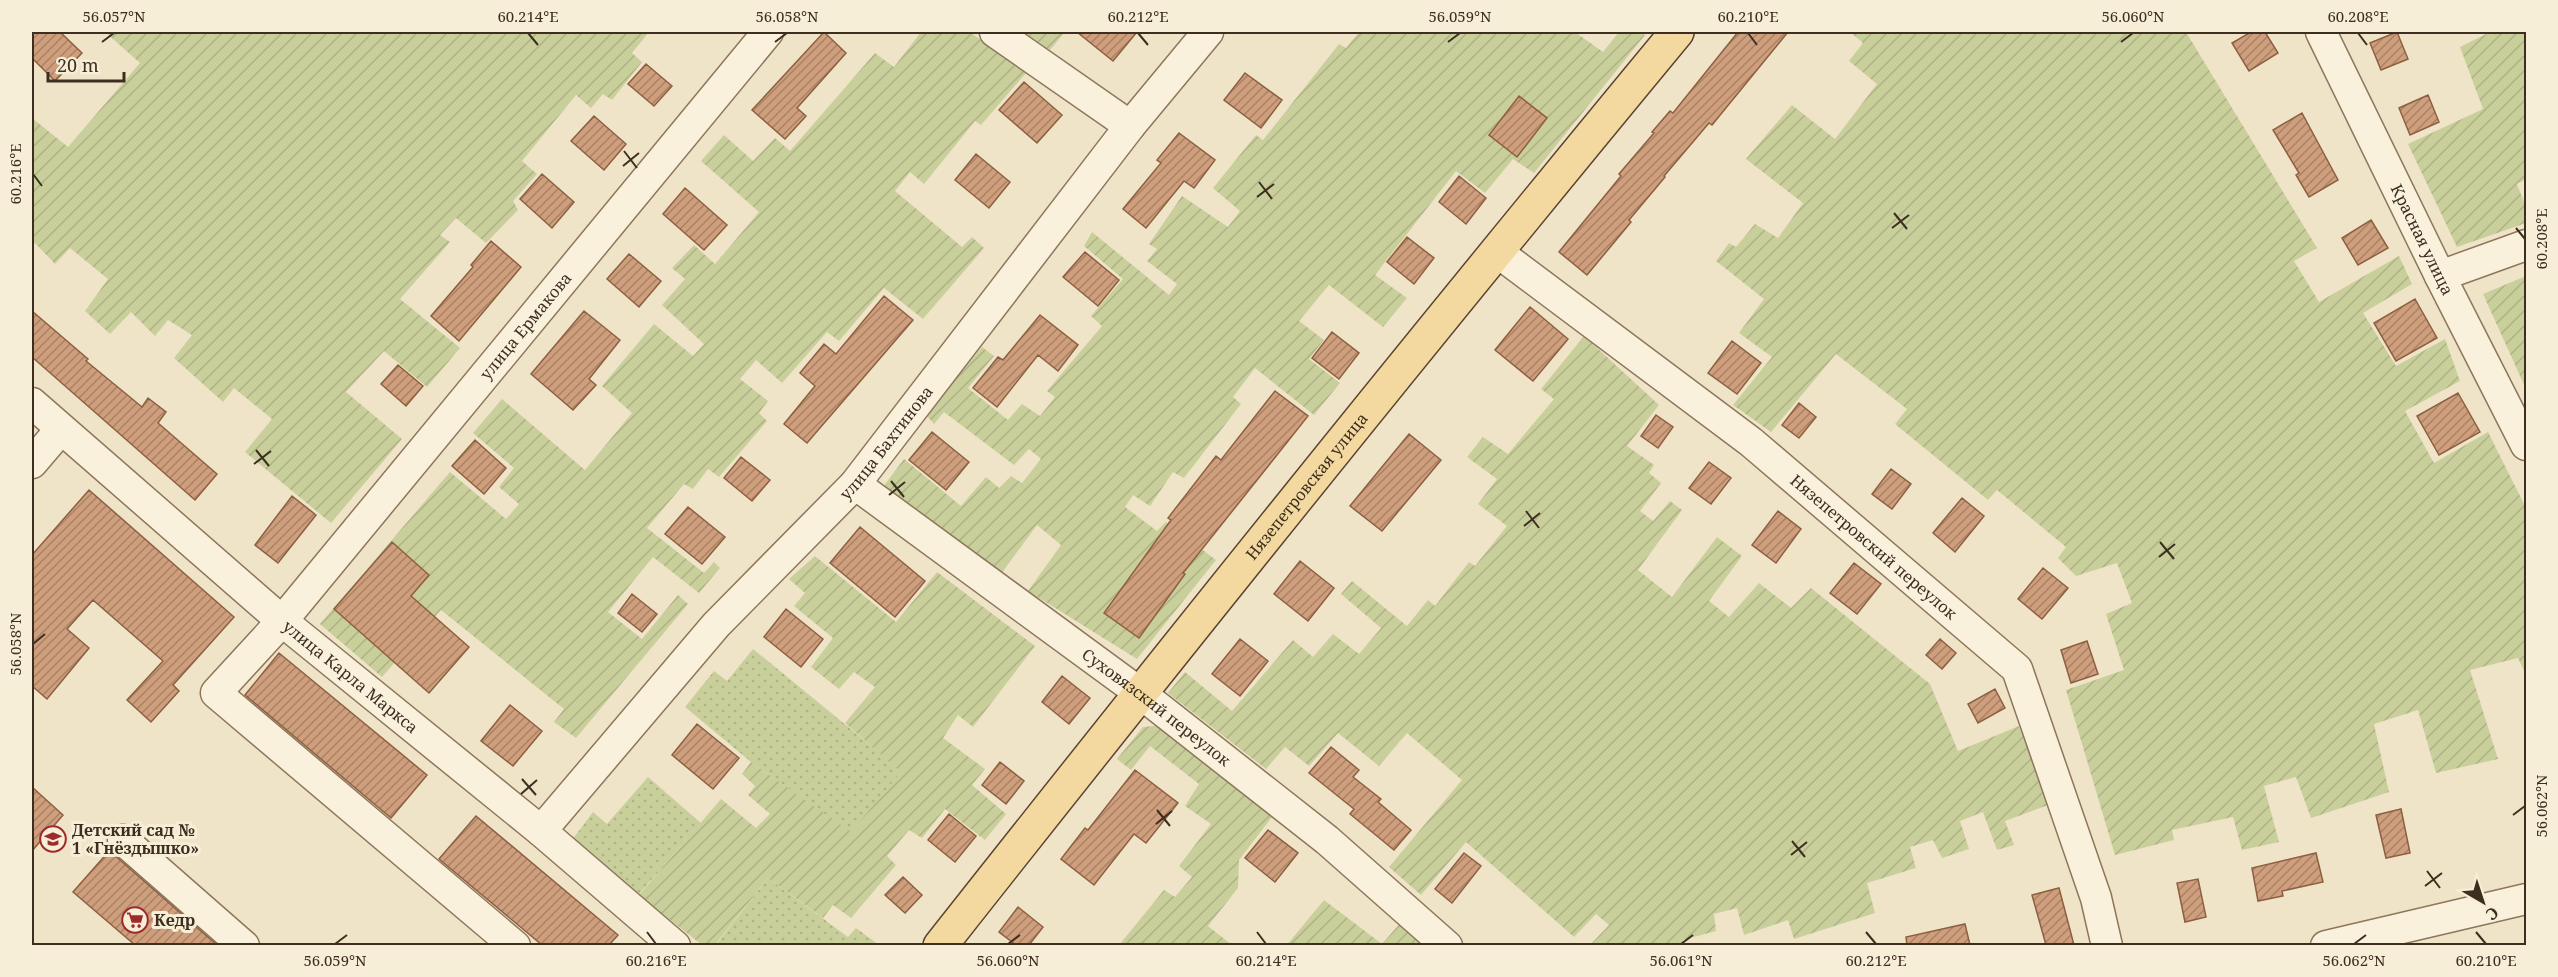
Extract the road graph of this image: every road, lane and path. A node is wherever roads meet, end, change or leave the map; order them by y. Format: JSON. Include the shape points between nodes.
{"nodes":[{"id":1,"x":768,"y":32,"type":"edge"},
{"id":2,"x":995,"y":32,"type":"edge"},
{"id":3,"x":1208,"y":32,"type":"edge"},
{"id":4,"x":1677,"y":32,"type":"edge"},
{"id":5,"x":2321,"y":32,"type":"edge"},
{"id":6,"x":1130,"y":126,"type":"junction"},
{"id":7,"x":2526,"y":245,"type":"edge"},
{"id":8,"x":1496,"y":251,"type":"junction"},
{"id":9,"x":2440,"y":276,"type":"junction"},
{"id":10,"x":32,"y":403,"type":"edge"},
{"id":11,"x":61,"y":429,"type":"junction"},
{"id":12,"x":2526,"y":445,"type":"edge"},
{"id":13,"x":32,"y":463,"type":"edge"},
{"id":14,"x":855,"y":484,"type":"junction"},
{"id":15,"x":282,"y":621,"type":"junction"},
{"id":16,"x":1140,"y":693,"type":"junction"},
{"id":17,"x":541,"y":831,"type":"junction"},
{"id":18,"x":123,"y":840,"type":"dead end"},
{"id":19,"x":2526,"y":899,"type":"edge"},
{"id":20,"x":244,"y":945,"type":"edge"},
{"id":21,"x":515,"y":945,"type":"edge"},
{"id":22,"x":675,"y":945,"type":"edge"},
{"id":23,"x":940,"y":945,"type":"edge"},
{"id":24,"x":1447,"y":945,"type":"edge"},
{"id":25,"x":2107,"y":945,"type":"edge"},
{"id":26,"x":2326,"y":945,"type":"edge"}],
"edges":[{"from":1,"to":15,"type":"street","name":"улица Ермакова"},
{"from":2,"to":6,"type":"street"},
{"from":3,"to":6,"type":"street","name":"улица Бахтинова"},
{"from":4,"to":8,"type":"main road","name":"Нязепетровская улица"},
{"from":5,"to":9,"type":"street","name":"Красная улица"},
{"from":6,"to":14,"type":"street","name":"улица Бахтинова"},
{"from":7,"to":9,"type":"street"},
{"from":8,"to":16,"type":"main road","name":"Нязепетровская улица"},
{"from":8,"to":25,"type":"street","name":"Нязепетровский переулок","via":[[1751,442],[2017,669],[2096,898]]},
{"from":9,"to":12,"type":"street","name":"Красная улица"},
{"from":10,"to":11,"type":"street","name":"улица Карла Маркса"},
{"from":11,"to":13,"type":"street"},
{"from":11,"to":15,"type":"street","name":"улица Карла Маркса"},
{"from":14,"to":16,"type":"street","name":"Суховязский переулок"},
{"from":14,"to":17,"type":"street","name":"улица Бахтинова","via":[[716,625]]},
{"from":15,"to":17,"type":"street","name":"улица Карла Маркса"},
{"from":15,"to":21,"type":"street","name":"улица Ермакова","via":[[216,693]]},
{"from":16,"to":23,"type":"main road","name":"Нязепетровская улица"},
{"from":16,"to":24,"type":"street","name":"Суховязский переулок","via":[[1327,840]]},
{"from":17,"to":22,"type":"street","name":"улица Карла Маркса"},
{"from":18,"to":20,"type":"street"},
{"from":19,"to":26,"type":"street"}]}
